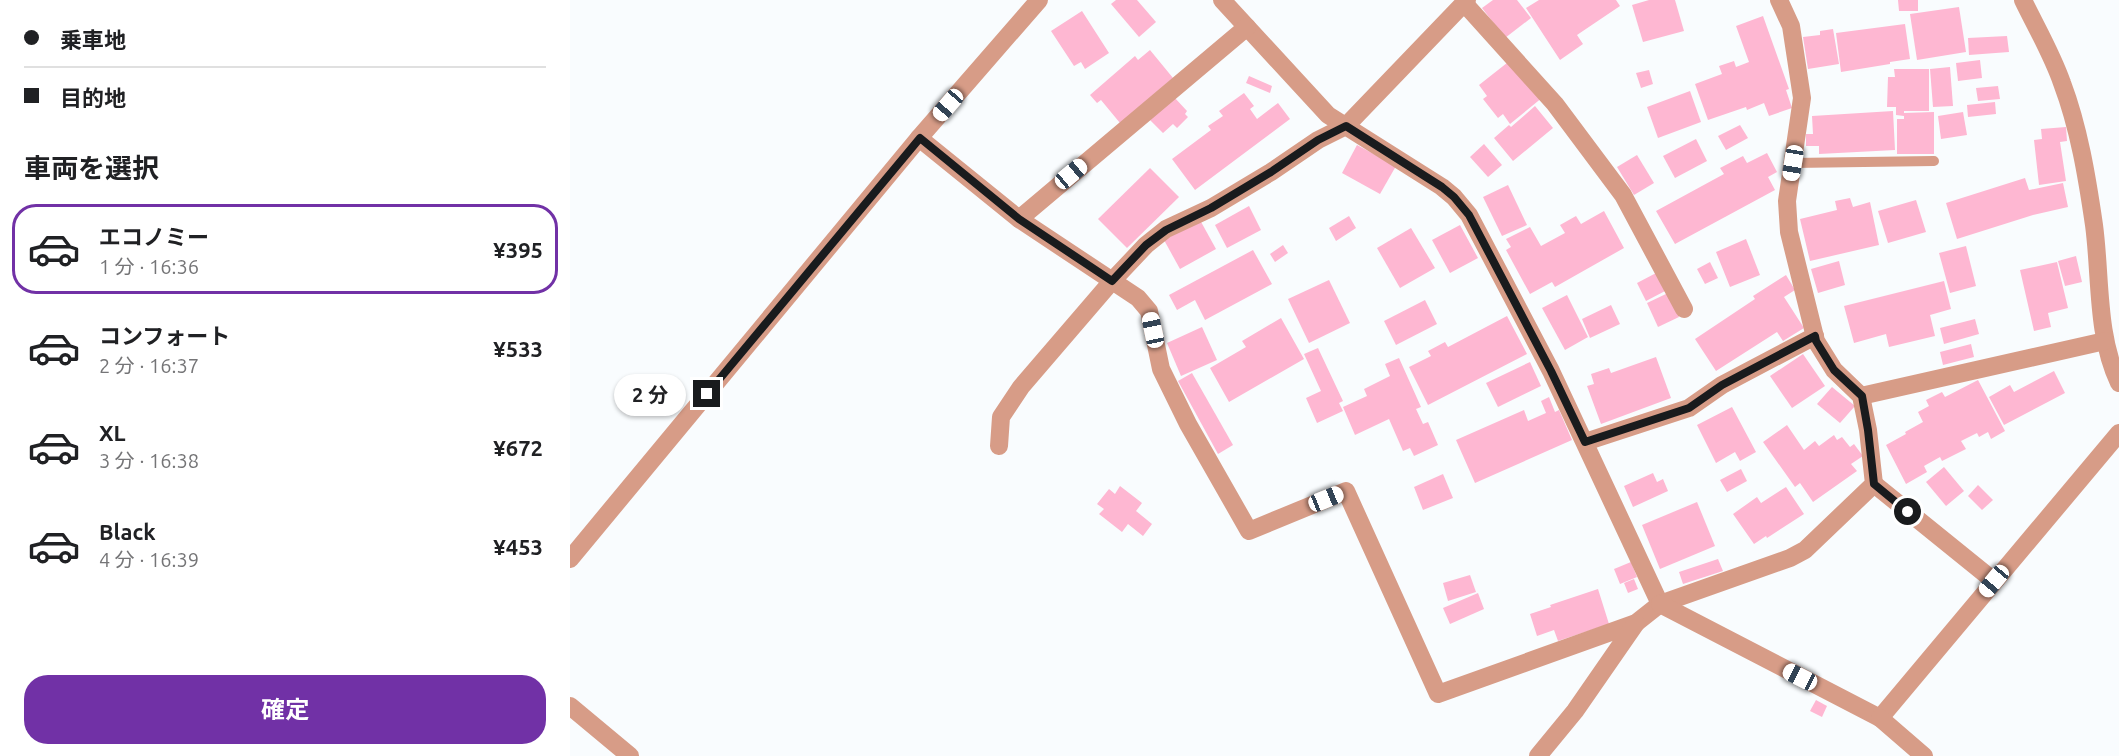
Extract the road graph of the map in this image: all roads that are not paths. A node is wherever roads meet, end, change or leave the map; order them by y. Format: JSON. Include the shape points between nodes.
{"nodes":[{"id":1,"x":1222,"y":0,"type":"edge"},
{"id":2,"x":1779,"y":0,"type":"edge"},
{"id":3,"x":2023,"y":0,"type":"edge"},
{"id":4,"x":1465,"y":1,"type":"edge"},
{"id":5,"x":1033,"y":2,"type":"edge"},
{"id":6,"x":1246,"y":27,"type":"junction"},
{"id":7,"x":1346,"y":126,"type":"junction"},
{"id":8,"x":920,"y":138,"type":"junction"},
{"id":9,"x":1934,"y":161,"type":"dead end"},
{"id":10,"x":1793,"y":163,"type":"junction"},
{"id":11,"x":1019,"y":219,"type":"junction"},
{"id":12,"x":1112,"y":281,"type":"junction"},
{"id":13,"x":1683,"y":309,"type":"dead end"},
{"id":14,"x":1815,"y":336,"type":"junction"},
{"id":15,"x":2105,"y":342,"type":"junction"},
{"id":16,"x":2119,"y":383,"type":"edge"},
{"id":17,"x":1862,"y":396,"type":"junction"},
{"id":18,"x":2119,"y":433,"type":"edge"},
{"id":19,"x":1585,"y":442,"type":"junction"},
{"id":20,"x":999,"y":447,"type":"dead end"},
{"id":21,"x":1874,"y":484,"type":"junction"},
{"id":22,"x":570,"y":559,"type":"edge"},
{"id":23,"x":1994,"y":581,"type":"junction"},
{"id":24,"x":1660,"y":604,"type":"junction"},
{"id":25,"x":1636,"y":623,"type":"junction"},
{"id":26,"x":570,"y":706,"type":"edge"},
{"id":27,"x":1880,"y":718,"type":"junction"},
{"id":28,"x":630,"y":756,"type":"edge"},
{"id":29,"x":1538,"y":756,"type":"edge"},
{"id":30,"x":1924,"y":756,"type":"edge"}],
"edges":[{"from":1,"to":6,"type":"street"},
{"from":2,"to":10,"type":"street","via":[[1791,26],[1802,98]]},
{"from":3,"to":15,"type":"street","via":[[2074,117],[2094,227]]},
{"from":4,"to":7,"type":"street"},
{"from":4,"to":13,"type":"street","via":[[1555,104],[1623,195]]},
{"from":5,"to":8,"type":"street"},
{"from":6,"to":7,"type":"street","via":[[1328,115]]},
{"from":6,"to":11,"type":"street"},
{"from":7,"to":12,"type":"street","via":[[1211,208],[1166,230]]},
{"from":7,"to":19,"type":"street","via":[[1442,187],[1469,215]]},
{"from":8,"to":11,"type":"street"},
{"from":8,"to":22,"type":"street"},
{"from":9,"to":10,"type":"lane"},
{"from":10,"to":14,"type":"street","via":[[1787,201],[1789,232]]},
{"from":11,"to":12,"type":"street"},
{"from":12,"to":20,"type":"street","via":[[1021,387],[1001,417]]},
{"from":12,"to":25,"type":"street","via":[[1138,298],[1149,311],[1161,369],[1248,531],[1346,491],[1438,694]]},
{"from":14,"to":17,"type":"street","via":[[1834,370]]},
{"from":14,"to":19,"type":"street","via":[[1722,385],[1689,408]]},
{"from":15,"to":16,"type":"street"},
{"from":15,"to":17,"type":"street"},
{"from":17,"to":21,"type":"street"},
{"from":18,"to":23,"type":"street"},
{"from":19,"to":24,"type":"street"},
{"from":21,"to":23,"type":"street"},
{"from":21,"to":24,"type":"street","via":[[1805,550]]},
{"from":23,"to":27,"type":"street"},
{"from":24,"to":25,"type":"street"},
{"from":24,"to":27,"type":"street"},
{"from":25,"to":29,"type":"street","via":[[1575,711]]},
{"from":26,"to":28,"type":"street"},
{"from":27,"to":30,"type":"street"}]}
